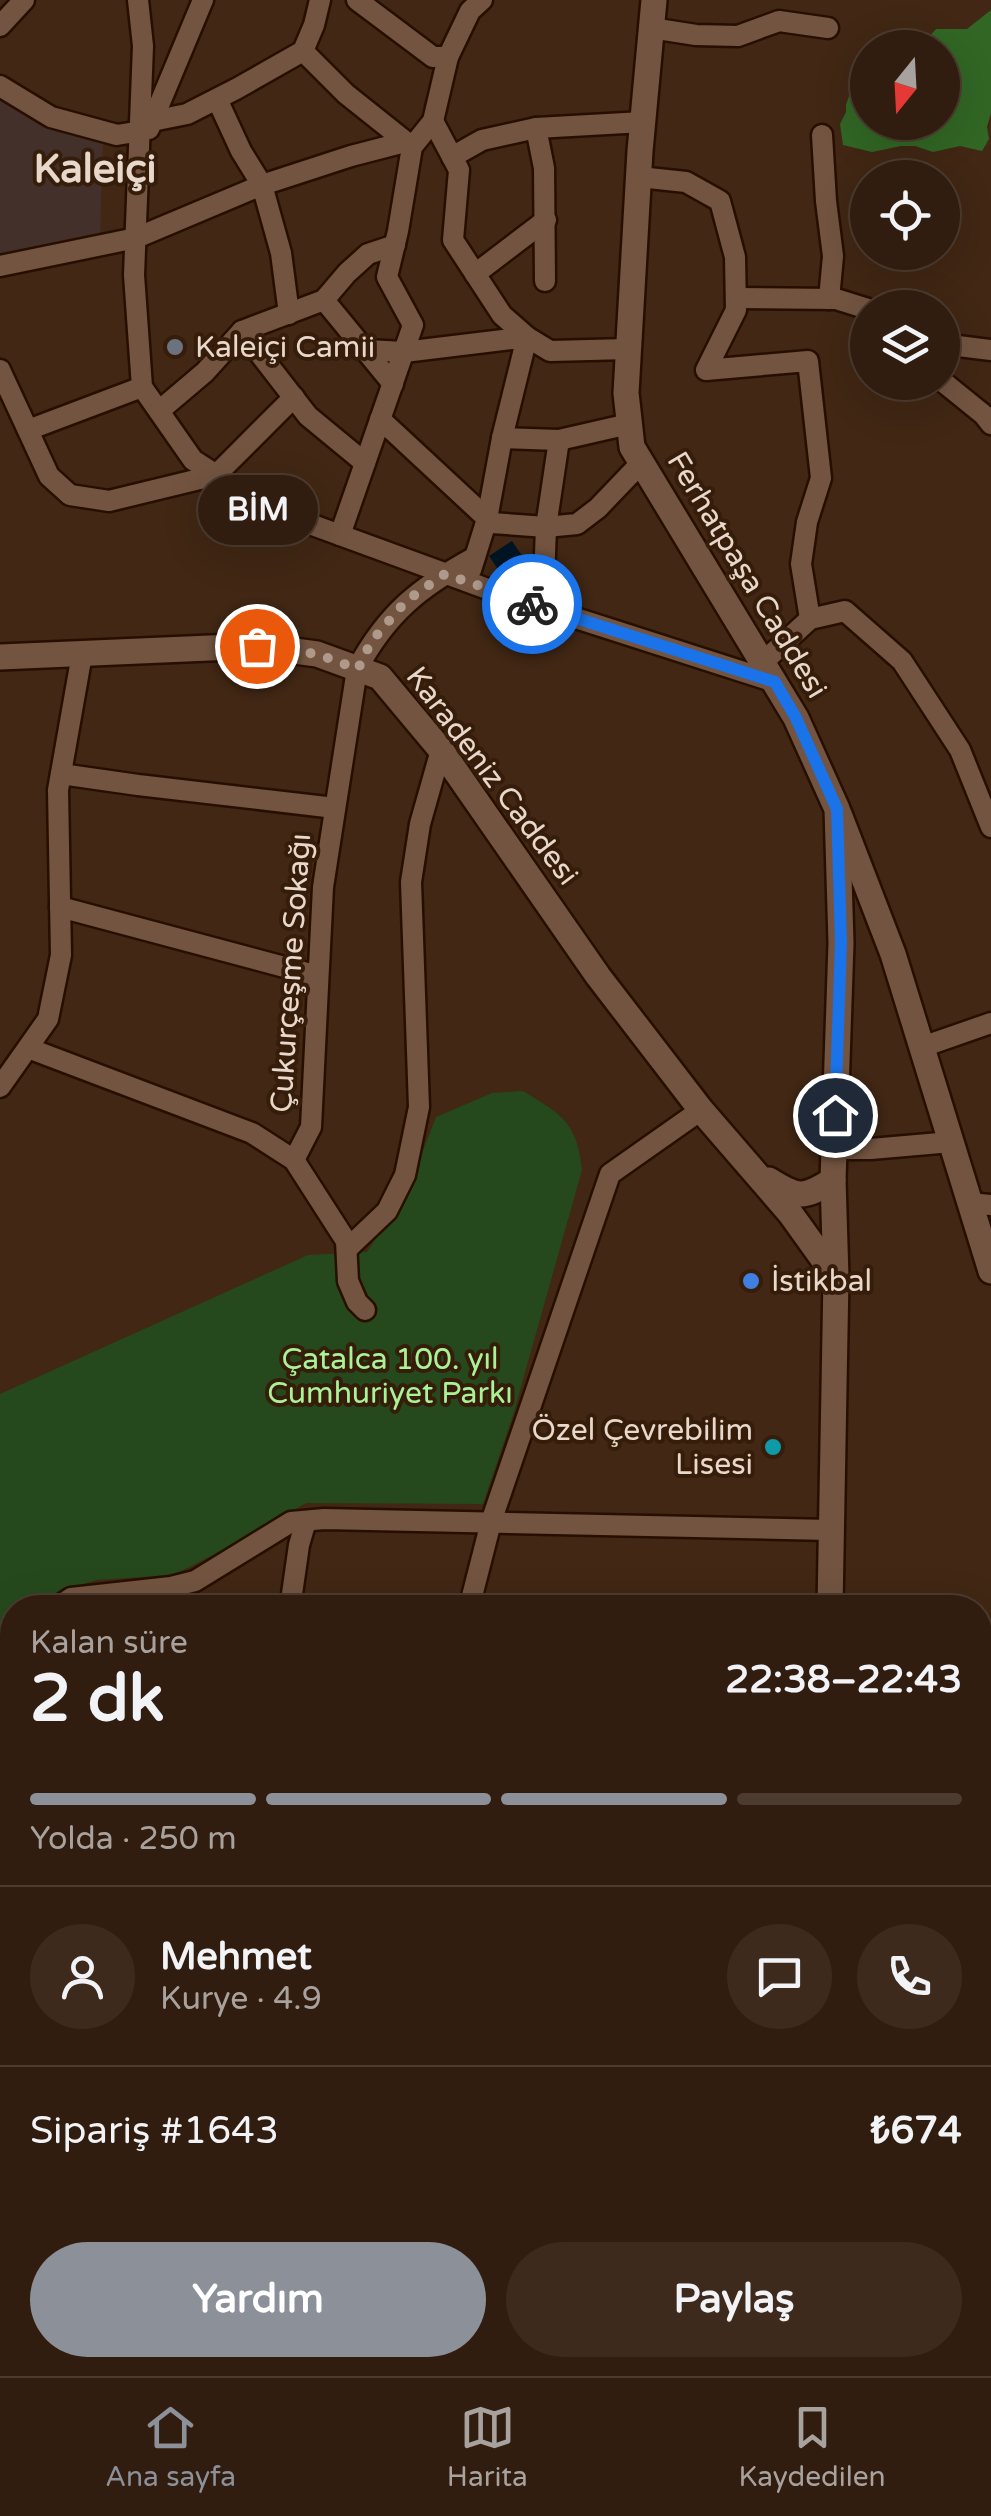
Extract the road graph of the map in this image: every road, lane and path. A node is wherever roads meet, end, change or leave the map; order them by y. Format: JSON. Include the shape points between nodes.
{"nodes":[{"id":1,"x":24,"y":0,"type":"edge"},
{"id":2,"x":138,"y":0,"type":"edge"},
{"id":3,"x":204,"y":0,"type":"edge"},
{"id":4,"x":320,"y":0,"type":"edge"},
{"id":5,"x":357,"y":0,"type":"edge"},
{"id":6,"x":482,"y":0,"type":"edge"},
{"id":7,"x":654,"y":0,"type":"edge"},
{"id":8,"x":0,"y":26,"type":"edge"},
{"id":9,"x":651,"y":28,"type":"junction"},
{"id":10,"x":828,"y":28,"type":"dead end"},
{"id":11,"x":303,"y":51,"type":"junction"},
{"id":12,"x":448,"y":58,"type":"junction"},
{"id":13,"x":0,"y":86,"type":"edge"},
{"id":14,"x":217,"y":99,"type":"junction"},
{"id":15,"x":432,"y":121,"type":"junction"},
{"id":16,"x":643,"y":122,"type":"junction"},
{"id":17,"x":536,"y":128,"type":"junction"},
{"id":18,"x":144,"y":134,"type":"junction"},
{"id":19,"x":822,"y":135,"type":"dead end"},
{"id":20,"x":409,"y":144,"type":"junction"},
{"id":21,"x":452,"y":157,"type":"junction"},
{"id":22,"x":638,"y":177,"type":"junction"},
{"id":23,"x":262,"y":185,"type":"junction"},
{"id":24,"x":546,"y":220,"type":"junction"},
{"id":25,"x":136,"y":238,"type":"junction"},
{"id":26,"x":395,"y":245,"type":"junction"},
{"id":27,"x":0,"y":266,"type":"edge"},
{"id":28,"x":474,"y":274,"type":"junction"},
{"id":29,"x":545,"y":281,"type":"dead end"},
{"id":30,"x":736,"y":298,"type":"junction"},
{"id":31,"x":829,"y":298,"type":"junction"},
{"id":32,"x":324,"y":300,"type":"junction"},
{"id":33,"x":850,"y":304,"type":"edge"},
{"id":34,"x":289,"y":314,"type":"junction"},
{"id":35,"x":242,"y":332,"type":"junction"},
{"id":36,"x":527,"y":337,"type":"junction"},
{"id":37,"x":960,"y":346,"type":"edge"},
{"id":38,"x":628,"y":349,"type":"junction"},
{"id":39,"x":366,"y":350,"type":"junction"},
{"id":40,"x":991,"y":350,"type":"edge"},
{"id":41,"x":404,"y":352,"type":"junction"},
{"id":42,"x":0,"y":370,"type":"edge"},
{"id":43,"x":392,"y":384,"type":"junction"},
{"id":44,"x":142,"y":387,"type":"junction"},
{"id":45,"x":960,"y":396,"type":"edge"},
{"id":46,"x":294,"y":397,"type":"junction"},
{"id":47,"x":159,"y":411,"type":"junction"},
{"id":48,"x":380,"y":419,"type":"junction"},
{"id":49,"x":629,"y":424,"type":"junction"},
{"id":50,"x":991,"y":424,"type":"edge"},
{"id":51,"x":28,"y":430,"type":"junction"},
{"id":52,"x":502,"y":438,"type":"junction"},
{"id":53,"x":559,"y":440,"type":"junction"},
{"id":54,"x":641,"y":462,"type":"junction"},
{"id":55,"x":365,"y":463,"type":"junction"},
{"id":56,"x":216,"y":475,"type":"junction"},
{"id":57,"x":488,"y":519,"type":"junction"},
{"id":58,"x":546,"y":527,"type":"junction"},
{"id":59,"x":340,"y":535,"type":"junction"},
{"id":60,"x":475,"y":558,"type":"junction"},
{"id":61,"x":445,"y":574,"type":"junction"},
{"id":62,"x":467,"y":582,"type":"junction"},
{"id":63,"x":543,"y":608,"type":"junction"},
{"id":64,"x":810,"y":619,"type":"junction"},
{"id":65,"x":82,"y":654,"type":"junction"},
{"id":66,"x":0,"y":657,"type":"edge"},
{"id":67,"x":358,"y":669,"type":"junction"},
{"id":68,"x":769,"y":672,"type":"junction"},
{"id":69,"x":441,"y":750,"type":"junction"},
{"id":70,"x":61,"y":774,"type":"junction"},
{"id":71,"x":336,"y":808,"type":"junction"},
{"id":72,"x":837,"y":809,"type":"junction"},
{"id":73,"x":991,"y":827,"type":"edge"},
{"id":74,"x":60,"y":907,"type":"junction"},
{"id":75,"x":318,"y":976,"type":"junction"},
{"id":76,"x":991,"y":1023,"type":"edge"},
{"id":77,"x":922,"y":1047,"type":"junction"},
{"id":78,"x":28,"y":1048,"type":"junction"},
{"id":79,"x":0,"y":1087,"type":"edge"},
{"id":80,"x":701,"y":1110,"type":"junction"},
{"id":81,"x":951,"y":1142,"type":"junction"},
{"id":82,"x":834,"y":1149,"type":"junction"},
{"id":83,"x":294,"y":1160,"type":"junction"},
{"id":84,"x":752,"y":1169,"type":"junction"},
{"id":85,"x":833,"y":1180,"type":"junction"},
{"id":86,"x":980,"y":1204,"type":"edge"},
{"id":87,"x":348,"y":1249,"type":"junction"},
{"id":88,"x":991,"y":1271,"type":"edge"},
{"id":89,"x":836,"y":1277,"type":"junction"},
{"id":90,"x":364,"y":1310,"type":"dead end"},
{"id":91,"x":306,"y":1521,"type":"junction"},
{"id":92,"x":491,"y":1522,"type":"junction"},
{"id":93,"x":830,"y":1530,"type":"junction"},
{"id":94,"x":171,"y":1595,"type":"edge"},
{"id":95,"x":292,"y":1595,"type":"edge"},
{"id":96,"x":473,"y":1595,"type":"edge"},
{"id":97,"x":830,"y":1595,"type":"edge"}],
"edges":[{"from":1,"to":8,"type":"street"},
{"from":2,"to":18,"type":"street"},
{"from":3,"to":18,"type":"street"},
{"from":4,"to":11,"type":"street"},
{"from":5,"to":12,"type":"street","via":[[433,57]]},
{"from":6,"to":12,"type":"street"},
{"from":7,"to":9,"type":"street","name":"Ferhatpaşa Caddesi"},
{"from":9,"to":10,"type":"street","via":[[738,36],[779,22]]},
{"from":9,"to":16,"type":"street","name":"Ferhatpaşa Caddesi"},
{"from":11,"to":14,"type":"street"},
{"from":11,"to":20,"type":"street"},
{"from":12,"to":15,"type":"street"},
{"from":13,"to":18,"type":"street","via":[[51,117],[117,135]]},
{"from":14,"to":18,"type":"street"},
{"from":14,"to":23,"type":"street"},
{"from":15,"to":20,"type":"street"},
{"from":15,"to":21,"type":"street"},
{"from":16,"to":17,"type":"street"},
{"from":16,"to":22,"type":"street","name":"Ferhatpaşa Caddesi"},
{"from":17,"to":21,"type":"street","via":[[482,140]]},
{"from":17,"to":24,"type":"street"},
{"from":18,"to":25,"type":"street"},
{"from":19,"to":31,"type":"street","via":[[833,256]]},
{"from":20,"to":23,"type":"street"},
{"from":20,"to":26,"type":"street"},
{"from":21,"to":28,"type":"street","via":[[459,170],[453,240]]},
{"from":22,"to":30,"type":"street","via":[[686,182],[720,201],[735,257]]},
{"from":22,"to":38,"type":"street","name":"Ferhatpaşa Caddesi"},
{"from":23,"to":25,"type":"street"},
{"from":23,"to":34,"type":"street"},
{"from":24,"to":28,"type":"street"},
{"from":24,"to":29,"type":"street"},
{"from":25,"to":27,"type":"street"},
{"from":25,"to":44,"type":"street"},
{"from":26,"to":32,"type":"street","via":[[368,254]]},
{"from":26,"to":41,"type":"street","via":[[388,277],[413,326]]},
{"from":28,"to":36,"type":"street"},
{"from":30,"to":31,"type":"street"},
{"from":30,"to":64,"type":"street","via":[[706,370],[808,361],[821,478],[801,564]]},
{"from":31,"to":33,"type":"street"},
{"from":32,"to":34,"type":"street"},
{"from":32,"to":39,"type":"street"},
{"from":34,"to":35,"type":"street"},
{"from":35,"to":46,"type":"street"},
{"from":35,"to":47,"type":"street"},
{"from":36,"to":38,"type":"street","via":[[550,351]]},
{"from":36,"to":41,"type":"street"},
{"from":36,"to":52,"type":"street"},
{"from":37,"to":40,"type":"street"},
{"from":38,"to":49,"type":"street","name":"Ferhatpaşa Caddesi"},
{"from":39,"to":41,"type":"street"},
{"from":39,"to":43,"type":"street"},
{"from":41,"to":43,"type":"street"},
{"from":42,"to":51,"type":"street"},
{"from":43,"to":48,"type":"street"},
{"from":44,"to":47,"type":"street"},
{"from":44,"to":51,"type":"street"},
{"from":45,"to":50,"type":"street"},
{"from":46,"to":55,"type":"street"},
{"from":46,"to":56,"type":"street"},
{"from":47,"to":56,"type":"street","via":[[193,460]]},
{"from":48,"to":55,"type":"street"},
{"from":48,"to":57,"type":"street"},
{"from":49,"to":53,"type":"street"},
{"from":49,"to":54,"type":"street","name":"Ferhatpaşa Caddesi"},
{"from":51,"to":56,"type":"street","via":[[49,476],[70,495],[109,501]]},
{"from":52,"to":53,"type":"street"},
{"from":52,"to":57,"type":"street"},
{"from":53,"to":58,"type":"street"},
{"from":54,"to":58,"type":"street","via":[[577,524]]},
{"from":54,"to":68,"type":"street","name":"Ferhatpaşa Caddesi"},
{"from":55,"to":59,"type":"street"},
{"from":56,"to":59,"type":"street","via":[[270,509]]},
{"from":57,"to":58,"type":"street"},
{"from":57,"to":60,"type":"street"},
{"from":58,"to":63,"type":"street"},
{"from":59,"to":61,"type":"street"},
{"from":60,"to":61,"type":"street"},
{"from":60,"to":62,"type":"street"},
{"from":61,"to":62,"type":"street"},
{"from":61,"to":67,"type":"street","via":[[406,601]]},
{"from":62,"to":63,"type":"street"},
{"from":63,"to":68,"type":"street"},
{"from":64,"to":68,"type":"street"},
{"from":64,"to":73,"type":"street","via":[[845,611],[902,662],[960,750]]},
{"from":65,"to":66,"type":"street","name":"Karadeniz Caddesi"},
{"from":65,"to":67,"type":"street","name":"Karadeniz Caddesi","via":[[257,646],[317,654]]},
{"from":65,"to":70,"type":"street"},
{"from":67,"to":69,"type":"street","name":"Karadeniz Caddesi","via":[[380,678]]},
{"from":67,"to":71,"type":"street","name":"Çukurçeşme Sokağı"},
{"from":68,"to":72,"type":"street","name":"Ferhatpaşa Caddesi"},
{"from":69,"to":80,"type":"street","name":"Karadeniz Caddesi","via":[[598,976]]},
{"from":69,"to":87,"type":"street","via":[[410,882],[419,1107],[405,1175],[387,1211]]},
{"from":70,"to":71,"type":"street"},
{"from":70,"to":74,"type":"street"},
{"from":71,"to":75,"type":"street","name":"Çukurçeşme Sokağı"},
{"from":72,"to":77,"type":"street"},
{"from":72,"to":82,"type":"street","name":"Ferhatpaşa Caddesi","via":[[841,943]]},
{"from":74,"to":75,"type":"street"},
{"from":74,"to":78,"type":"street","via":[[61,955],[48,1019]]},
{"from":75,"to":83,"type":"street","name":"Çukurçeşme Sokağı","via":[[311,1126]]},
{"from":76,"to":77,"type":"street"},
{"from":77,"to":81,"type":"street"},
{"from":78,"to":79,"type":"street"},
{"from":78,"to":83,"type":"street","via":[[252,1132]]},
{"from":80,"to":84,"type":"street","name":"Karadeniz Caddesi"},
{"from":80,"to":92,"type":"street","via":[[610,1174]]},
{"from":81,"to":82,"type":"street"},
{"from":81,"to":86,"type":"street"},
{"from":82,"to":85,"type":"street","name":"Ferhatpaşa Caddesi"},
{"from":83,"to":87,"type":"street"},
{"from":84,"to":85,"type":"street","name":"Karadeniz Caddesi","via":[[791,1193],[812,1193]]},
{"from":84,"to":89,"type":"street","name":"Karadeniz Caddesi"},
{"from":85,"to":89,"type":"street","name":"Ferhatpaşa Caddesi"},
{"from":86,"to":88,"type":"street"},
{"from":87,"to":90,"type":"street","via":[[348,1282]]},
{"from":89,"to":93,"type":"street","name":"Ferhatpaşa Caddesi"},
{"from":91,"to":92,"type":"street"},
{"from":91,"to":94,"type":"street","via":[[291,1522]]},
{"from":91,"to":95,"type":"street"},
{"from":92,"to":93,"type":"street"},
{"from":92,"to":96,"type":"street"},
{"from":93,"to":97,"type":"street","name":"Ferhatpaşa Caddesi"}]}
